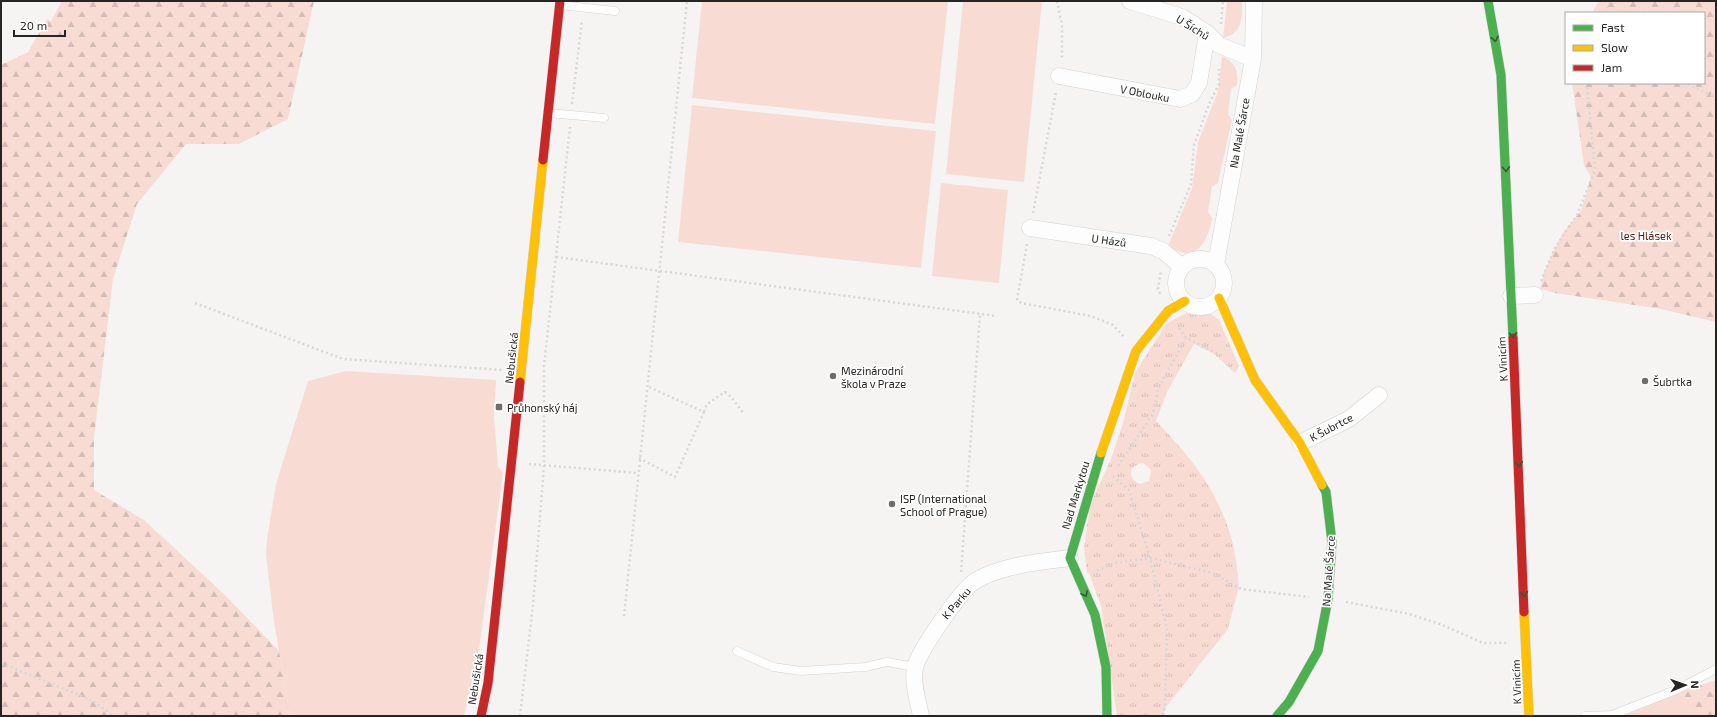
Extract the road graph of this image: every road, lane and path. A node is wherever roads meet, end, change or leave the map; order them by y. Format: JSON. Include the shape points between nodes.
{"nodes":[{"id":1,"x":687,"y":1,"type":"edge"},
{"id":2,"x":1058,"y":1,"type":"edge"},
{"id":3,"x":1130,"y":1,"type":"edge"},
{"id":4,"x":1223,"y":1,"type":"edge"},
{"id":5,"x":1254,"y":1,"type":"edge"},
{"id":6,"x":1488,"y":1,"type":"edge"},
{"id":7,"x":1611,"y":1,"type":"edge"},
{"id":8,"x":560,"y":3,"type":"edge"},
{"id":9,"x":583,"y":8,"type":"junction"},
{"id":10,"x":615,"y":11,"type":"dead end"},
{"id":11,"x":1605,"y":12,"type":"edge"},
{"id":12,"x":1207,"y":33,"type":"junction"},
{"id":13,"x":1219,"y":45,"type":"junction"},
{"id":14,"x":1253,"y":59,"type":"junction"},
{"id":15,"x":1059,"y":76,"type":"junction"},
{"id":16,"x":1587,"y":84,"type":"edge"},
{"id":17,"x":1686,"y":84,"type":"edge"},
{"id":18,"x":1716,"y":97,"type":"edge"},
{"id":19,"x":548,"y":112,"type":"junction"},
{"id":20,"x":571,"y":114,"type":"junction"},
{"id":21,"x":604,"y":118,"type":"dead end"},
{"id":22,"x":1030,"y":228,"type":"junction"},
{"id":23,"x":1163,"y":251,"type":"junction"},
{"id":24,"x":556,"y":257,"type":"junction"},
{"id":25,"x":1216,"y":264,"type":"junction"},
{"id":26,"x":1182,"y":267,"type":"junction"},
{"id":27,"x":659,"y":271,"type":"junction"},
{"id":28,"x":1535,"y":295,"type":"joint"},
{"id":29,"x":1511,"y":296,"type":"junction"},
{"id":30,"x":1219,"y":298,"type":"junction"},
{"id":31,"x":1185,"y":301,"type":"junction"},
{"id":32,"x":195,"y":304,"type":"dead end"},
{"id":33,"x":1168,"y":311,"type":"junction"},
{"id":34,"x":980,"y":314,"type":"junction"},
{"id":35,"x":996,"y":316,"type":"dead end"},
{"id":36,"x":1186,"y":338,"type":"junction"},
{"id":37,"x":1136,"y":350,"type":"junction"},
{"id":38,"x":1225,"y":358,"type":"dead end"},
{"id":39,"x":502,"y":370,"type":"dead end"},
{"id":40,"x":647,"y":386,"type":"junction"},
{"id":41,"x":1379,"y":395,"type":"dead end"},
{"id":42,"x":704,"y":412,"type":"junction"},
{"id":43,"x":744,"y":414,"type":"dead end"},
{"id":44,"x":1300,"y":443,"type":"junction"},
{"id":45,"x":639,"y":458,"type":"junction"},
{"id":46,"x":539,"y":465,"type":"dead end"},
{"id":47,"x":544,"y":466,"type":"junction"},
{"id":48,"x":638,"y":473,"type":"junction"},
{"id":49,"x":1070,"y":558,"type":"junction"},
{"id":50,"x":1150,"y":558,"type":"junction"},
{"id":51,"x":1078,"y":579,"type":"junction"},
{"id":52,"x":967,"y":590,"type":"junction"},
{"id":53,"x":1328,"y":599,"type":"junction"},
{"id":54,"x":624,"y":616,"type":"dead end"},
{"id":55,"x":1527,"y":643,"type":"junction"},
{"id":56,"x":737,"y":651,"type":"dead end"},
{"id":57,"x":1,"y":665,"type":"edge"},
{"id":58,"x":915,"y":667,"type":"junction"},
{"id":59,"x":1716,"y":669,"type":"edge"},
{"id":60,"x":114,"y":716,"type":"edge"},
{"id":61,"x":481,"y":716,"type":"edge"},
{"id":62,"x":520,"y":716,"type":"edge"},
{"id":63,"x":921,"y":716,"type":"edge"},
{"id":64,"x":1106,"y":716,"type":"edge"},
{"id":65,"x":1163,"y":716,"type":"edge"},
{"id":66,"x":1277,"y":716,"type":"edge"},
{"id":67,"x":1530,"y":716,"type":"edge"},
{"id":68,"x":1585,"y":716,"type":"edge"}],
"edges":[{"from":1,"to":27,"type":"path"},
{"from":2,"to":15,"type":"path","via":[[1063,49]]},
{"from":3,"to":12,"type":"street","name":"U Šíchů","via":[[1182,17]]},
{"from":4,"to":13,"type":"path"},
{"from":5,"to":14,"type":"street","name":"Na Malé Šárce"},
{"from":6,"to":29,"type":"street","name":"K Vinicím","one_way":true,"via":[[1501,75]]},
{"from":7,"to":11,"type":"path"},
{"from":8,"to":9,"type":"lane"},
{"from":8,"to":19,"type":"street","name":"Nebušická"},
{"from":9,"to":10,"type":"lane"},
{"from":9,"to":20,"type":"path"},
{"from":12,"to":13,"type":"street","name":"U Šíchů"},
{"from":12,"to":15,"type":"street","name":"V Oblouku","via":[[1199,83],[1192,94],[1180,99]]},
{"from":13,"to":14,"type":"street","name":"U Šíchů"},
{"from":13,"to":23,"type":"path","via":[[1219,84],[1194,145],[1191,184]]},
{"from":14,"to":25,"type":"street","name":"Na Malé Šárce"},
{"from":15,"to":22,"type":"path"},
{"from":16,"to":28,"type":"path","via":[[1595,170],[1576,215],[1555,248]]},
{"from":17,"to":18,"type":"path"},
{"from":19,"to":20,"type":"lane"},
{"from":19,"to":61,"type":"street","name":"Nebušická","via":[[488,683]]},
{"from":20,"to":21,"type":"lane"},
{"from":20,"to":24,"type":"path"},
{"from":22,"to":23,"type":"street","name":"U Házů","via":[[1151,246]]},
{"from":22,"to":37,"type":"path","via":[[1017,300],[1021,303],[1091,316],[1113,325]]},
{"from":23,"to":26,"type":"street","name":"U Házů"},
{"from":23,"to":33,"type":"path","via":[[1158,289]]},
{"from":24,"to":27,"type":"path"},
{"from":24,"to":47,"type":"path","via":[[544,366]]},
{"from":25,"to":26,"type":"street","via":[[1202,258],[1187,262]]},
{"from":25,"to":30,"type":"street","via":[[1224,277],[1223,292]]},
{"from":26,"to":31,"type":"street","via":[[1176,281],[1180,295]]},
{"from":27,"to":34,"type":"path"},
{"from":27,"to":40,"type":"path"},
{"from":28,"to":29,"type":"street"},
{"from":29,"to":55,"type":"street","name":"K Vinicím","one_way":true},
{"from":30,"to":31,"type":"street","via":[[1206,306],[1191,305]]},
{"from":30,"to":44,"type":"street","name":"Na Malé Šárce","via":[[1255,380]]},
{"from":31,"to":33,"type":"street","name":"Nad Markytou"},
{"from":32,"to":39,"type":"path","via":[[343,359]]},
{"from":33,"to":36,"type":"path"},
{"from":33,"to":37,"type":"street","name":"Nad Markytou"},
{"from":34,"to":35,"type":"path"},
{"from":34,"to":52,"type":"path","via":[[960,569]]},
{"from":36,"to":38,"type":"path"},
{"from":36,"to":50,"type":"path","via":[[1158,389],[1153,414],[1112,475],[1129,490]]},
{"from":37,"to":49,"type":"street","name":"Nad Markytou","via":[[1092,478]]},
{"from":40,"to":42,"type":"path"},
{"from":40,"to":45,"type":"path"},
{"from":41,"to":44,"type":"street","name":"K Šubrtce","via":[[1348,419]]},
{"from":42,"to":43,"type":"path","via":[[707,404],[725,392]]},
{"from":42,"to":45,"type":"path","via":[[675,477]]},
{"from":44,"to":53,"type":"street","name":"Na Malé Šárce","via":[[1326,492],[1332,542]]},
{"from":45,"to":48,"type":"path"},
{"from":46,"to":47,"type":"path"},
{"from":47,"to":48,"type":"path"},
{"from":47,"to":62,"type":"path","via":[[533,605]]},
{"from":48,"to":54,"type":"path"},
{"from":49,"to":51,"type":"street"},
{"from":49,"to":52,"type":"street","name":"K Parku","via":[[1014,565],[975,581]]},
{"from":50,"to":51,"type":"path","via":[[1114,563]]},
{"from":50,"to":53,"type":"path","via":[[1213,573],[1241,589]]},
{"from":50,"to":65,"type":"path","via":[[1167,629]]},
{"from":51,"to":64,"type":"street","one_way":true,"via":[[1095,615],[1106,667]]},
{"from":52,"to":58,"type":"street","name":"K Parku","via":[[943,617]]},
{"from":53,"to":55,"type":"path","via":[[1409,614],[1440,624],[1483,643]]},
{"from":53,"to":66,"type":"street","name":"Na Malé Šárce","via":[[1318,651],[1289,702]]},
{"from":55,"to":67,"type":"street","name":"K Vinicím"},
{"from":56,"to":58,"type":"lane","via":[[773,667],[801,671],[865,667],[886,662]]},
{"from":57,"to":60,"type":"path","via":[[91,700]]},
{"from":58,"to":63,"type":"street","via":[[916,693]]},
{"from":59,"to":68,"type":"lane","via":[[1676,690],[1612,715]]}]}
